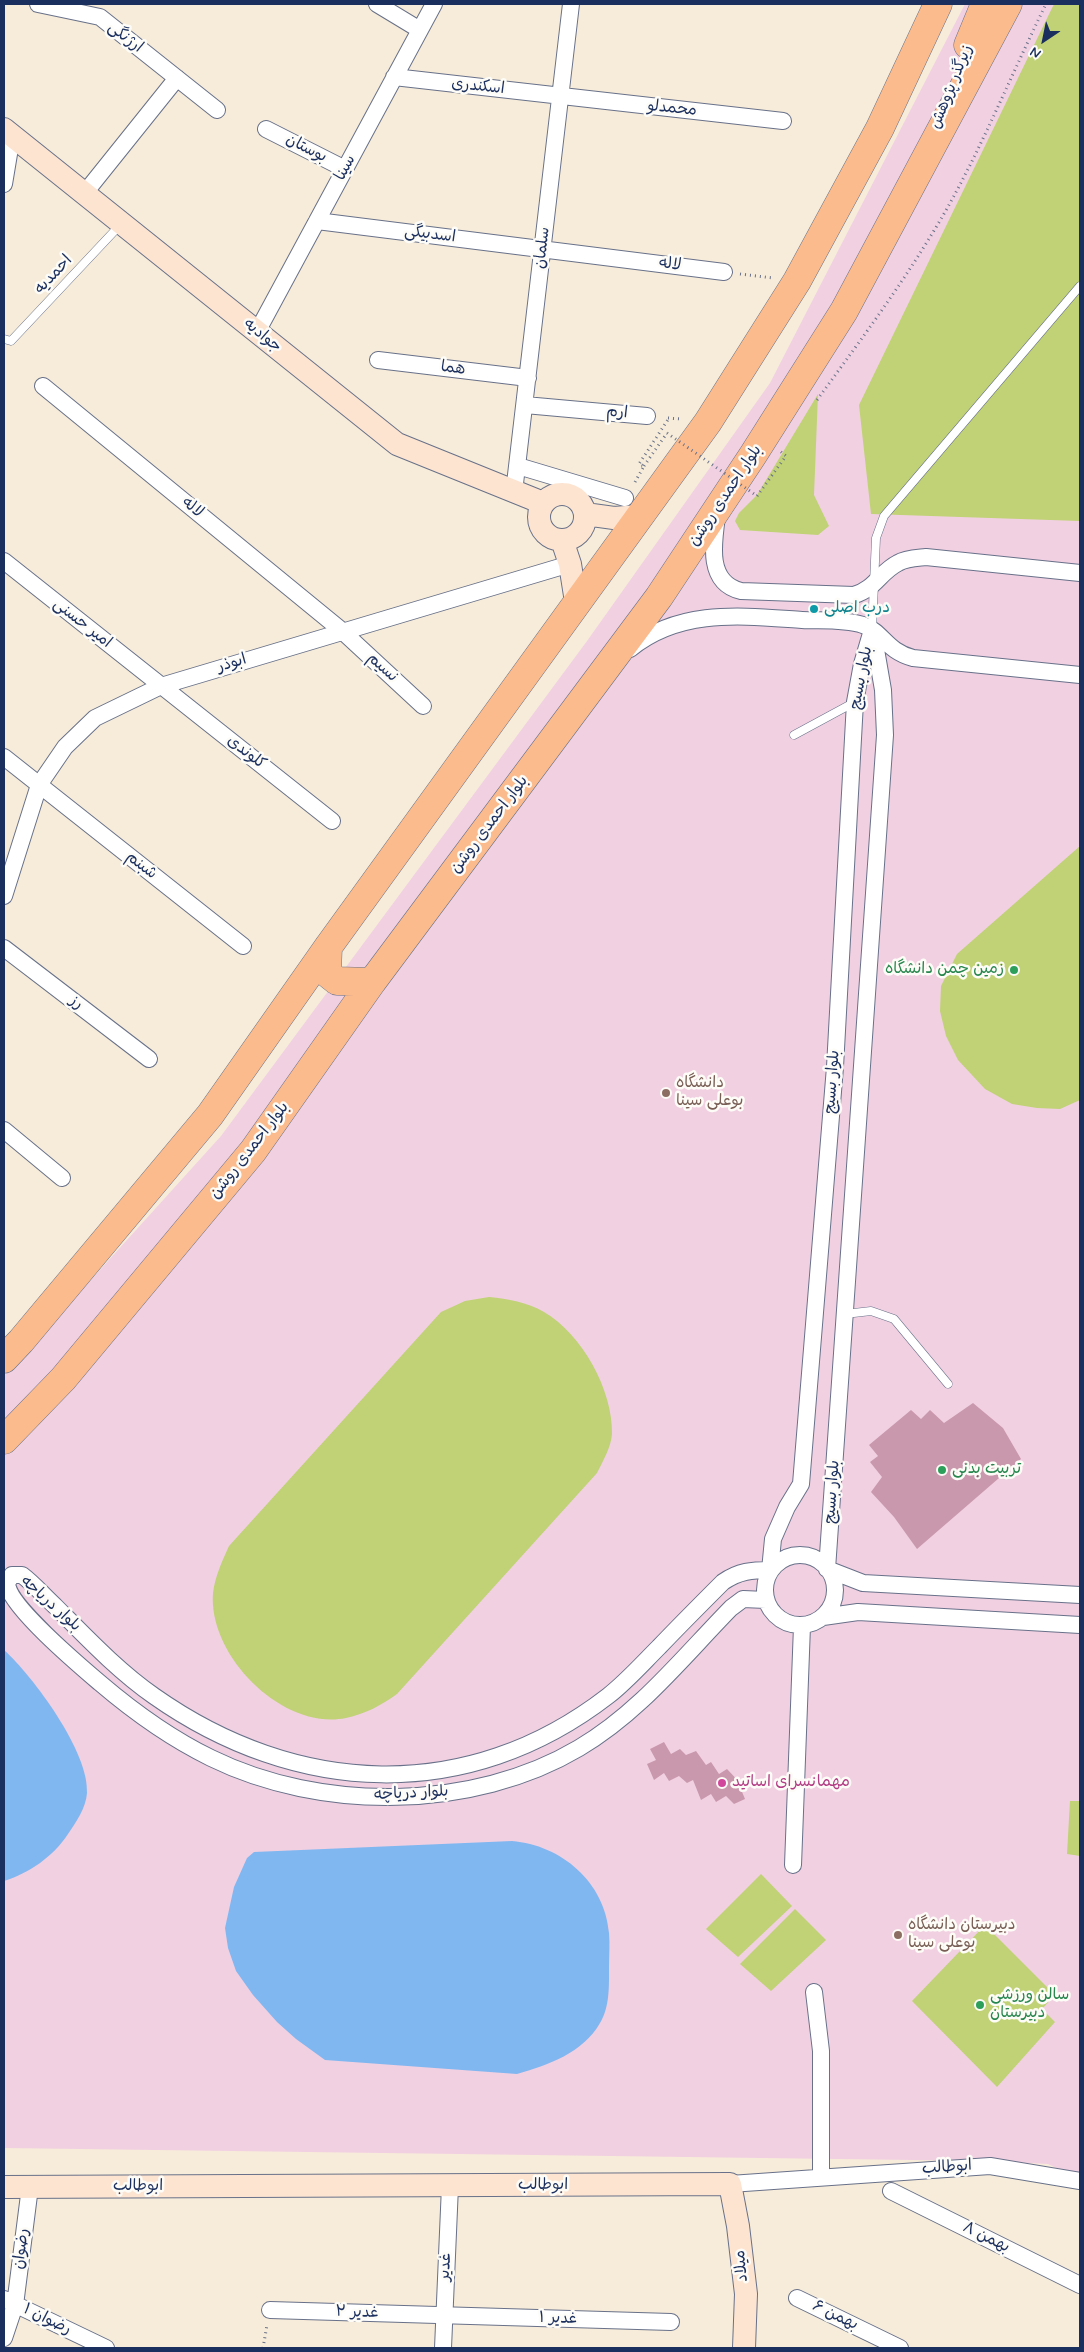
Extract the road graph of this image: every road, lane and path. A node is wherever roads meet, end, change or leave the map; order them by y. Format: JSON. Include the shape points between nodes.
{"nodes":[{"id":1,"x":38,"y":4,"type":"edge"},
{"id":2,"x":377,"y":4,"type":"edge"},
{"id":3,"x":434,"y":4,"type":"edge"},
{"id":4,"x":571,"y":4,"type":"edge"},
{"id":5,"x":919,"y":4,"type":"edge"},
{"id":6,"x":938,"y":4,"type":"edge"},
{"id":7,"x":985,"y":4,"type":"edge"},
{"id":8,"x":1008,"y":4,"type":"edge"},
{"id":9,"x":1046,"y":4,"type":"edge"},
{"id":10,"x":420,"y":30,"type":"junction"},
{"id":11,"x":394,"y":77,"type":"junction"},
{"id":12,"x":177,"y":78,"type":"junction"},
{"id":13,"x":561,"y":96,"type":"junction"},
{"id":14,"x":217,"y":110,"type":"dead end"},
{"id":15,"x":783,"y":121,"type":"dead end"},
{"id":16,"x":880,"y":128,"type":"junction"},
{"id":17,"x":266,"y":129,"type":"dead end"},
{"id":18,"x":8,"y":133,"type":"edge"},
{"id":19,"x":345,"y":169,"type":"junction"},
{"id":20,"x":918,"y":170,"type":"junction"},
{"id":21,"x":4,"y":184,"type":"edge"},
{"id":22,"x":84,"y":194,"type":"junction"},
{"id":23,"x":317,"y":221,"type":"junction"},
{"id":24,"x":121,"y":223,"type":"junction"},
{"id":25,"x":543,"y":249,"type":"junction"},
{"id":26,"x":724,"y":272,"type":"joint"},
{"id":27,"x":797,"y":281,"type":"junction"},
{"id":28,"x":1080,"y":286,"type":"edge"},
{"id":29,"x":257,"y":332,"type":"junction"},
{"id":30,"x":4,"y":339,"type":"edge"},
{"id":31,"x":378,"y":360,"type":"dead end"},
{"id":32,"x":528,"y":378,"type":"junction"},
{"id":33,"x":43,"y":386,"type":"dead end"},
{"id":34,"x":525,"y":405,"type":"junction"},
{"id":35,"x":812,"y":406,"type":"dead end"},
{"id":36,"x":647,"y":416,"type":"joint"},
{"id":37,"x":669,"y":418,"type":"junction"},
{"id":38,"x":708,"y":422,"type":"junction"},
{"id":39,"x":785,"y":443,"type":"dead end"},
{"id":40,"x":786,"y":456,"type":"dead end"},
{"id":41,"x":774,"y":458,"type":"dead end"},
{"id":42,"x":518,"y":466,"type":"junction"},
{"id":43,"x":644,"y":466,"type":"junction"},
{"id":44,"x":752,"y":490,"type":"dead end"},
{"id":45,"x":514,"y":492,"type":"junction"},
{"id":46,"x":746,"y":498,"type":"dead end"},
{"id":47,"x":543,"y":503,"type":"junction"},
{"id":48,"x":632,"y":507,"type":"junction"},
{"id":49,"x":718,"y":508,"type":"junction"},
{"id":50,"x":585,"y":514,"type":"junction"},
{"id":51,"x":562,"y":540,"type":"junction"},
{"id":52,"x":4,"y":562,"type":"edge"},
{"id":53,"x":570,"y":564,"type":"junction"},
{"id":54,"x":1080,"y":573,"type":"edge"},
{"id":55,"x":875,"y":584,"type":"junction"},
{"id":56,"x":576,"y":602,"type":"junction"},
{"id":57,"x":341,"y":630,"type":"junction"},
{"id":58,"x":872,"y":630,"type":"junction"},
{"id":59,"x":1080,"y":675,"type":"edge"},
{"id":60,"x":600,"y":678,"type":"junction"},
{"id":61,"x":161,"y":686,"type":"junction"},
{"id":62,"x":854,"y":702,"type":"junction"},
{"id":63,"x":424,"y":706,"type":"dead end"},
{"id":64,"x":794,"y":735,"type":"dead end"},
{"id":65,"x":4,"y":757,"type":"edge"},
{"id":66,"x":39,"y":785,"type":"junction"},
{"id":67,"x":332,"y":821,"type":"dead end"},
{"id":68,"x":4,"y":896,"type":"edge"},
{"id":69,"x":243,"y":946,"type":"dead end"},
{"id":70,"x":328,"y":947,"type":"junction"},
{"id":71,"x":4,"y":948,"type":"edge"},
{"id":72,"x":372,"y":982,"type":"junction"},
{"id":73,"x":149,"y":1059,"type":"dead end"},
{"id":74,"x":4,"y":1130,"type":"edge"},
{"id":75,"x":62,"y":1178,"type":"dead end"},
{"id":76,"x":845,"y":1314,"type":"junction"},
{"id":77,"x":4,"y":1359,"type":"edge"},
{"id":78,"x":948,"y":1384,"type":"dead end"},
{"id":79,"x":4,"y":1440,"type":"edge"},
{"id":80,"x":828,"y":1568,"type":"junction"},
{"id":81,"x":770,"y":1570,"type":"junction"},
{"id":82,"x":1080,"y":1595,"type":"edge"},
{"id":83,"x":766,"y":1600,"type":"junction"},
{"id":84,"x":823,"y":1617,"type":"junction"},
{"id":85,"x":802,"y":1626,"type":"junction"},
{"id":86,"x":1080,"y":1626,"type":"edge"},
{"id":87,"x":793,"y":1865,"type":"dead end"},
{"id":88,"x":814,"y":1992,"type":"dead end"},
{"id":89,"x":821,"y":2176,"type":"junction"},
{"id":90,"x":1080,"y":2181,"type":"edge"},
{"id":91,"x":730,"y":2184,"type":"junction"},
{"id":92,"x":450,"y":2186,"type":"junction"},
{"id":93,"x":4,"y":2187,"type":"edge"},
{"id":94,"x":30,"y":2187,"type":"junction"},
{"id":95,"x":891,"y":2191,"type":"dead end"},
{"id":96,"x":1080,"y":2285,"type":"edge"},
{"id":97,"x":797,"y":2298,"type":"dead end"},
{"id":98,"x":10,"y":2302,"type":"edge"},
{"id":99,"x":270,"y":2310,"type":"joint"},
{"id":100,"x":444,"y":2316,"type":"junction"},
{"id":101,"x":671,"y":2322,"type":"dead end"},
{"id":102,"x":4,"y":2338,"type":"edge"},
{"id":103,"x":106,"y":2348,"type":"edge"},
{"id":104,"x":263,"y":2348,"type":"edge"},
{"id":105,"x":444,"y":2348,"type":"edge"},
{"id":106,"x":744,"y":2348,"type":"edge"},
{"id":107,"x":900,"y":2348,"type":"edge"}],
"edges":[{"from":1,"to":12,"type":"street","name":"ارژنگی","via":[[100,17]]},
{"from":2,"to":10,"type":"street"},
{"from":3,"to":10,"type":"street","name":"سینا"},
{"from":4,"to":13,"type":"street","name":"سلمان"},
{"from":5,"to":16,"type":"highway"},
{"from":6,"to":16,"type":"highway"},
{"from":7,"to":20,"type":"highway","name":"زیرگذر پژوهش"},
{"from":8,"to":20,"type":"highway"},
{"from":9,"to":35,"type":"path","via":[[1000,105],[945,212],[918,257]]},
{"from":10,"to":11,"type":"street","name":"سینا"},
{"from":11,"to":13,"type":"street","name":"اسکندری"},
{"from":11,"to":19,"type":"street","name":"سینا"},
{"from":12,"to":14,"type":"street","name":"ارژنگی"},
{"from":12,"to":22,"type":"street"},
{"from":13,"to":15,"type":"street","name":"محمدلو"},
{"from":13,"to":25,"type":"street","name":"سلمان"},
{"from":16,"to":27,"type":"highway"},
{"from":17,"to":19,"type":"street","name":"بوستان"},
{"from":18,"to":21,"type":"street"},
{"from":18,"to":22,"type":"main road","name":"جوادیه"},
{"from":19,"to":23,"type":"street","name":"سینا"},
{"from":20,"to":49,"type":"highway","name":"بلوار احمدی روشن","via":[[844,311]]},
{"from":22,"to":24,"type":"main road","name":"جوادیه"},
{"from":23,"to":25,"type":"street","name":"اسدبیگی"},
{"from":23,"to":29,"type":"street","name":"سینا"},
{"from":24,"to":29,"type":"main road","name":"جوادیه"},
{"from":24,"to":30,"type":"lane","name":"احمدیه","via":[[11,341]]},
{"from":25,"to":26,"type":"street","name":"لاله"},
{"from":25,"to":32,"type":"street","name":"سلمان"},
{"from":26,"to":27,"type":"path"},
{"from":27,"to":38,"type":"highway"},
{"from":28,"to":55,"type":"lane","via":[[884,516],[876,538]]},
{"from":29,"to":45,"type":"main road","name":"جوادیه","via":[[397,444]]},
{"from":31,"to":32,"type":"street","name":"هما"},
{"from":32,"to":34,"type":"street","name":"سلمان"},
{"from":33,"to":57,"type":"street","name":"لاله"},
{"from":34,"to":36,"type":"street","name":"ارم"},
{"from":34,"to":42,"type":"street","name":"سلمان"},
{"from":36,"to":37,"type":"path","name":"ارم"},
{"from":37,"to":38,"type":"path","name":"ارم"},
{"from":37,"to":43,"type":"path","via":[[639,464]]},
{"from":38,"to":48,"type":"highway"},
{"from":39,"to":41,"type":"path"},
{"from":40,"to":43,"type":"path","bridge":true,"via":[[757,496],[667,433]]},
{"from":42,"to":45,"type":"street","name":"سلمان"},
{"from":42,"to":48,"type":"street"},
{"from":43,"to":48,"type":"path"},
{"from":44,"to":46,"type":"path"},
{"from":45,"to":47,"type":"main road","name":"جوادیه"},
{"from":47,"to":50,"type":"main road","via":[[551,496],[562,494],[573,497]]},
{"from":47,"to":51,"type":"main road","via":[[540,522],[544,531]]},
{"from":48,"to":50,"type":"main road","via":[[614,518]]},
{"from":48,"to":56,"type":"highway"},
{"from":49,"to":55,"type":"street","via":[[714,559],[719,576],[729,586],[741,591],[854,595]]},
{"from":49,"to":60,"type":"highway","name":"بلوار احمدی روشن"},
{"from":50,"to":51,"type":"main road","via":[[579,532]]},
{"from":51,"to":53,"type":"main road"},
{"from":52,"to":61,"type":"street","name":"امیر حسنی"},
{"from":53,"to":56,"type":"main road"},
{"from":53,"to":57,"type":"street","name":"ابوذر"},
{"from":54,"to":55,"type":"street","via":[[926,557],[900,561]]},
{"from":55,"to":58,"type":"lane"},
{"from":56,"to":70,"type":"highway"},
{"from":57,"to":61,"type":"street","name":"ابوذر"},
{"from":57,"to":63,"type":"street","name":"نسیم"},
{"from":58,"to":59,"type":"street","via":[[895,651],[913,658]]},
{"from":58,"to":60,"type":"street","via":[[854,623],[759,617],[692,619],[642,639]]},
{"from":58,"to":62,"type":"street","name":"بلوار بسیج"},
{"from":58,"to":76,"type":"street","name":"بلوار بسیج","via":[[883,690],[885,735]]},
{"from":60,"to":72,"type":"highway","name":"بلوار احمدی روشن"},
{"from":61,"to":66,"type":"street","name":"ابوذر","via":[[95,718],[65,747]]},
{"from":61,"to":67,"type":"street","name":"کلوندی"},
{"from":62,"to":64,"type":"lane"},
{"from":62,"to":81,"type":"street","name":"بلوار بسیج","via":[[835,1067],[801,1484],[786,1508],[774,1540]]},
{"from":65,"to":66,"type":"street","name":"شبنم"},
{"from":66,"to":68,"type":"street","name":"ابوذر"},
{"from":66,"to":69,"type":"street","name":"شبنم"},
{"from":70,"to":72,"type":"highway","via":[[327,973],[338,981]]},
{"from":70,"to":77,"type":"highway","via":[[210,1115]]},
{"from":71,"to":73,"type":"street","name":"رز"},
{"from":72,"to":79,"type":"highway","name":"بلوار احمدی روشن","via":[[253,1151],[63,1379]]},
{"from":74,"to":75,"type":"street"},
{"from":76,"to":78,"type":"lane","via":[[871,1311],[894,1319]]},
{"from":76,"to":80,"type":"street","name":"بلوار بسیج"},
{"from":80,"to":81,"type":"street","via":[[814,1559],[798,1555],[788,1557]]},
{"from":80,"to":82,"type":"street","via":[[863,1583]]},
{"from":80,"to":84,"type":"street","via":[[835,1588],[830,1609]]},
{"from":81,"to":83,"type":"street","via":[[766,1580]]},
{"from":81,"to":83,"type":"street","name":"بلوار دریاچه","via":[[736,1573],[723,1582],[627,1680],[588,1710],[547,1735],[473,1765],[388,1775],[310,1767],[230,1741],[152,1695],[87,1638],[22,1574],[12,1575],[7,1582],[10,1594],[22,1609],[87,1672],[128,1707],[191,1748],[241,1771],[273,1781],[332,1793],[392,1797],[434,1795],[486,1785],[536,1770],[562,1757],[603,1731],[644,1698],[731,1608],[743,1599]]},
{"from":83,"to":85,"type":"street","via":[[779,1619]]},
{"from":84,"to":85,"type":"street"},
{"from":84,"to":86,"type":"street","via":[[858,1612]]},
{"from":85,"to":87,"type":"street"},
{"from":88,"to":89,"type":"street","via":[[821,2051]]},
{"from":89,"to":90,"type":"street","name":"ابوطالب","via":[[990,2166]]},
{"from":89,"to":91,"type":"street","name":"ابوطالب"},
{"from":91,"to":92,"type":"main road","name":"ابوطالب"},
{"from":91,"to":106,"type":"main road","name":"میلاد","via":[[746,2294]]},
{"from":92,"to":94,"type":"main road","name":"ابوطالب"},
{"from":92,"to":100,"type":"street","name":"غدیر"},
{"from":93,"to":94,"type":"main road","name":"ابوطالب"},
{"from":94,"to":98,"type":"street","name":"رضوان"},
{"from":95,"to":96,"type":"street","name":"بهمن ۸"},
{"from":97,"to":107,"type":"street","name":"بهمن ۶"},
{"from":98,"to":102,"type":"street","name":"رضوان"},
{"from":98,"to":103,"type":"street","name":"رضوان ۱"},
{"from":99,"to":100,"type":"street","name":"غدیر ۲"},
{"from":99,"to":104,"type":"path"},
{"from":100,"to":101,"type":"street","name":"غدیر ۱"},
{"from":100,"to":105,"type":"street","name":"غدیر"}]}
